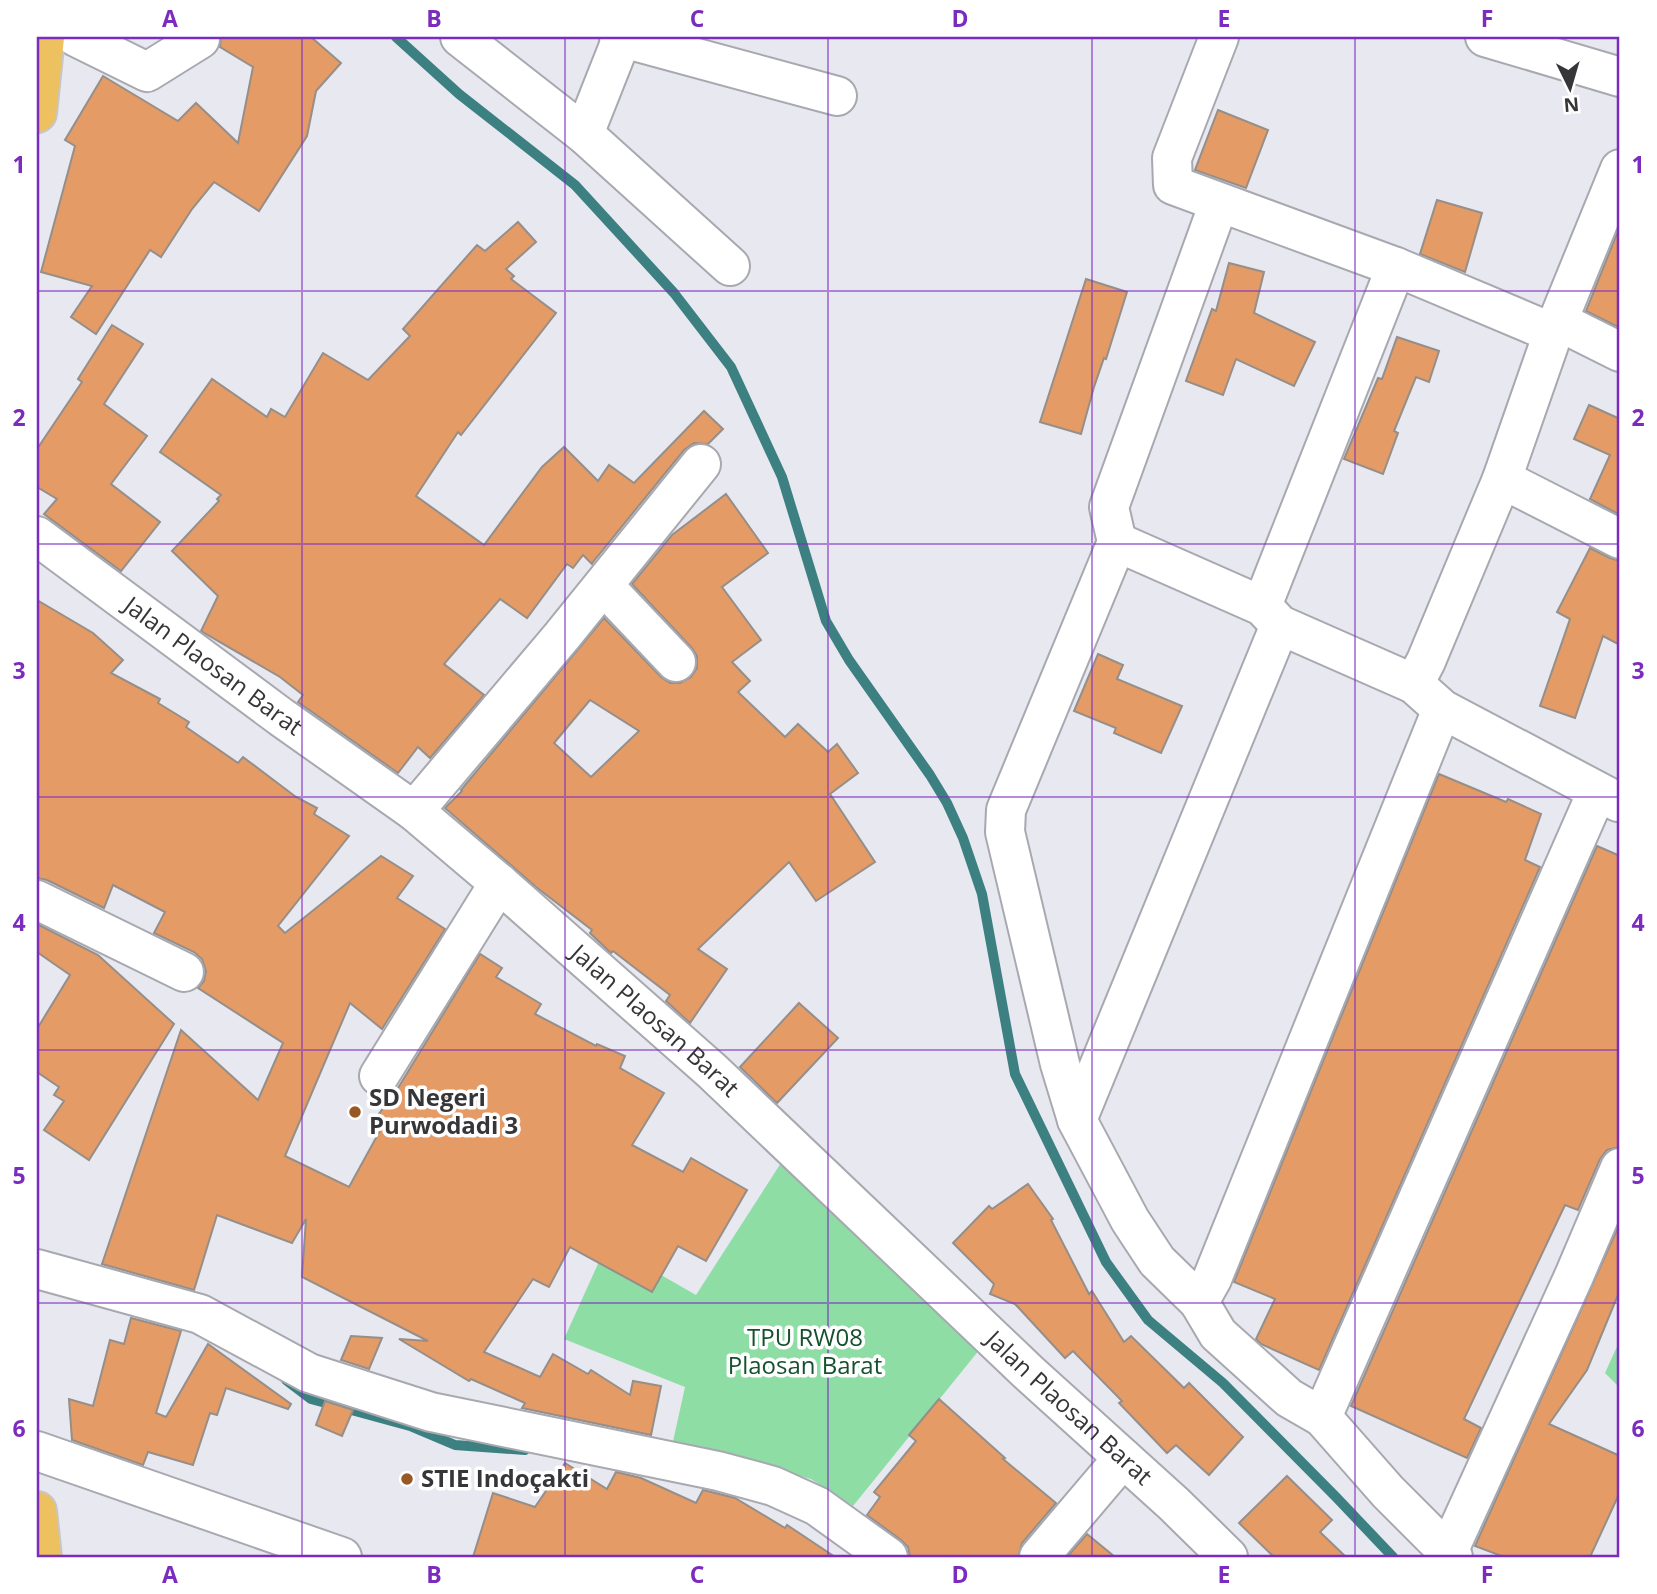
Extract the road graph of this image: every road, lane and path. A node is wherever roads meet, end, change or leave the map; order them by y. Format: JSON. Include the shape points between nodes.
{"nodes":[{"id":1,"x":45,"y":37,"type":"edge"},
{"id":2,"x":76,"y":37,"type":"edge"},
{"id":3,"x":460,"y":37,"type":"edge"},
{"id":4,"x":620,"y":37,"type":"edge"},
{"id":5,"x":1219,"y":37,"type":"edge"},
{"id":6,"x":1485,"y":37,"type":"edge"},
{"id":7,"x":200,"y":39,"type":"dead end"},
{"id":8,"x":1620,"y":77,"type":"edge"},
{"id":9,"x":837,"y":96,"type":"dead end"},
{"id":10,"x":37,"y":113,"type":"edge"},
{"id":11,"x":584,"y":134,"type":"junction"},
{"id":12,"x":1619,"y":176,"type":"edge"},
{"id":13,"x":1219,"y":203,"type":"junction"},
{"id":14,"x":730,"y":266,"type":"dead end"},
{"id":15,"x":1396,"y":267,"type":"junction"},
{"id":16,"x":1555,"y":327,"type":"junction"},
{"id":17,"x":1620,"y":352,"type":"edge"},
{"id":18,"x":702,"y":464,"type":"dead end"},
{"id":19,"x":1502,"y":479,"type":"junction"},
{"id":20,"x":37,"y":536,"type":"edge"},
{"id":21,"x":1620,"y":539,"type":"edge"},
{"id":22,"x":1117,"y":542,"type":"junction"},
{"id":23,"x":604,"y":586,"type":"junction"},
{"id":24,"x":1271,"y":616,"type":"junction"},
{"id":25,"x":676,"y":662,"type":"dead end"},
{"id":26,"x":1414,"y":684,"type":"junction"},
{"id":27,"x":1442,"y":709,"type":"junction"},
{"id":28,"x":1609,"y":797,"type":"edge"},
{"id":29,"x":414,"y":811,"type":"junction"},
{"id":30,"x":499,"y":883,"type":"junction"},
{"id":31,"x":37,"y":900,"type":"edge"},
{"id":32,"x":184,"y":972,"type":"dead end"},
{"id":33,"x":379,"y":1076,"type":"dead end"},
{"id":34,"x":1077,"y":1120,"type":"junction"},
{"id":35,"x":1620,"y":1168,"type":"edge"},
{"id":36,"x":37,"y":1269,"type":"edge"},
{"id":37,"x":1199,"y":1302,"type":"junction"},
{"id":38,"x":1322,"y":1417,"type":"junction"},
{"id":39,"x":37,"y":1451,"type":"edge"},
{"id":40,"x":1123,"y":1458,"type":"junction"},
{"id":41,"x":37,"y":1510,"type":"edge"},
{"id":42,"x":1451,"y":1555,"type":"edge"},
{"id":43,"x":42,"y":1557,"type":"edge"},
{"id":44,"x":342,"y":1557,"type":"edge"},
{"id":45,"x":888,"y":1557,"type":"edge"},
{"id":46,"x":1039,"y":1557,"type":"edge"},
{"id":47,"x":1228,"y":1557,"type":"edge"}],
"edges":[{"from":1,"to":10,"type":"highway"},
{"from":2,"to":7,"type":"street","via":[[147,72]]},
{"from":3,"to":11,"type":"street"},
{"from":4,"to":9,"type":"street"},
{"from":4,"to":11,"type":"street"},
{"from":5,"to":13,"type":"street","via":[[1171,166],[1173,185]]},
{"from":6,"to":8,"type":"street"},
{"from":11,"to":14,"type":"street"},
{"from":12,"to":16,"type":"street"},
{"from":13,"to":15,"type":"street"},
{"from":13,"to":22,"type":"street","via":[[1108,507]]},
{"from":15,"to":16,"type":"street"},
{"from":15,"to":24,"type":"street"},
{"from":16,"to":17,"type":"street"},
{"from":16,"to":19,"type":"street"},
{"from":18,"to":23,"type":"street"},
{"from":19,"to":21,"type":"street"},
{"from":19,"to":26,"type":"street"},
{"from":20,"to":29,"type":"street","name":"Jalan Plaosan Barat"},
{"from":22,"to":24,"type":"street"},
{"from":22,"to":34,"type":"street","via":[[1005,817],[1060,1064]]},
{"from":23,"to":25,"type":"street"},
{"from":23,"to":29,"type":"street"},
{"from":24,"to":26,"type":"street"},
{"from":24,"to":34,"type":"street"},
{"from":26,"to":27,"type":"street"},
{"from":27,"to":28,"type":"street"},
{"from":27,"to":37,"type":"street"},
{"from":28,"to":38,"type":"street"},
{"from":29,"to":30,"type":"street","name":"Jalan Plaosan Barat"},
{"from":30,"to":33,"type":"street"},
{"from":30,"to":40,"type":"street","name":"Jalan Plaosan Barat","via":[[712,1071]]},
{"from":31,"to":32,"type":"street"},
{"from":34,"to":37,"type":"street","via":[[1157,1261]]},
{"from":35,"to":42,"type":"street"},
{"from":36,"to":45,"type":"street","via":[[200,1314],[309,1373],[431,1412],[773,1486],[817,1506]]},
{"from":37,"to":38,"type":"street","via":[[1218,1334],[1289,1398]]},
{"from":38,"to":42,"type":"street"},
{"from":39,"to":44,"type":"street"},
{"from":40,"to":46,"type":"street"},
{"from":40,"to":47,"type":"street","name":"Jalan Plaosan Barat"},
{"from":41,"to":43,"type":"highway"}]}
